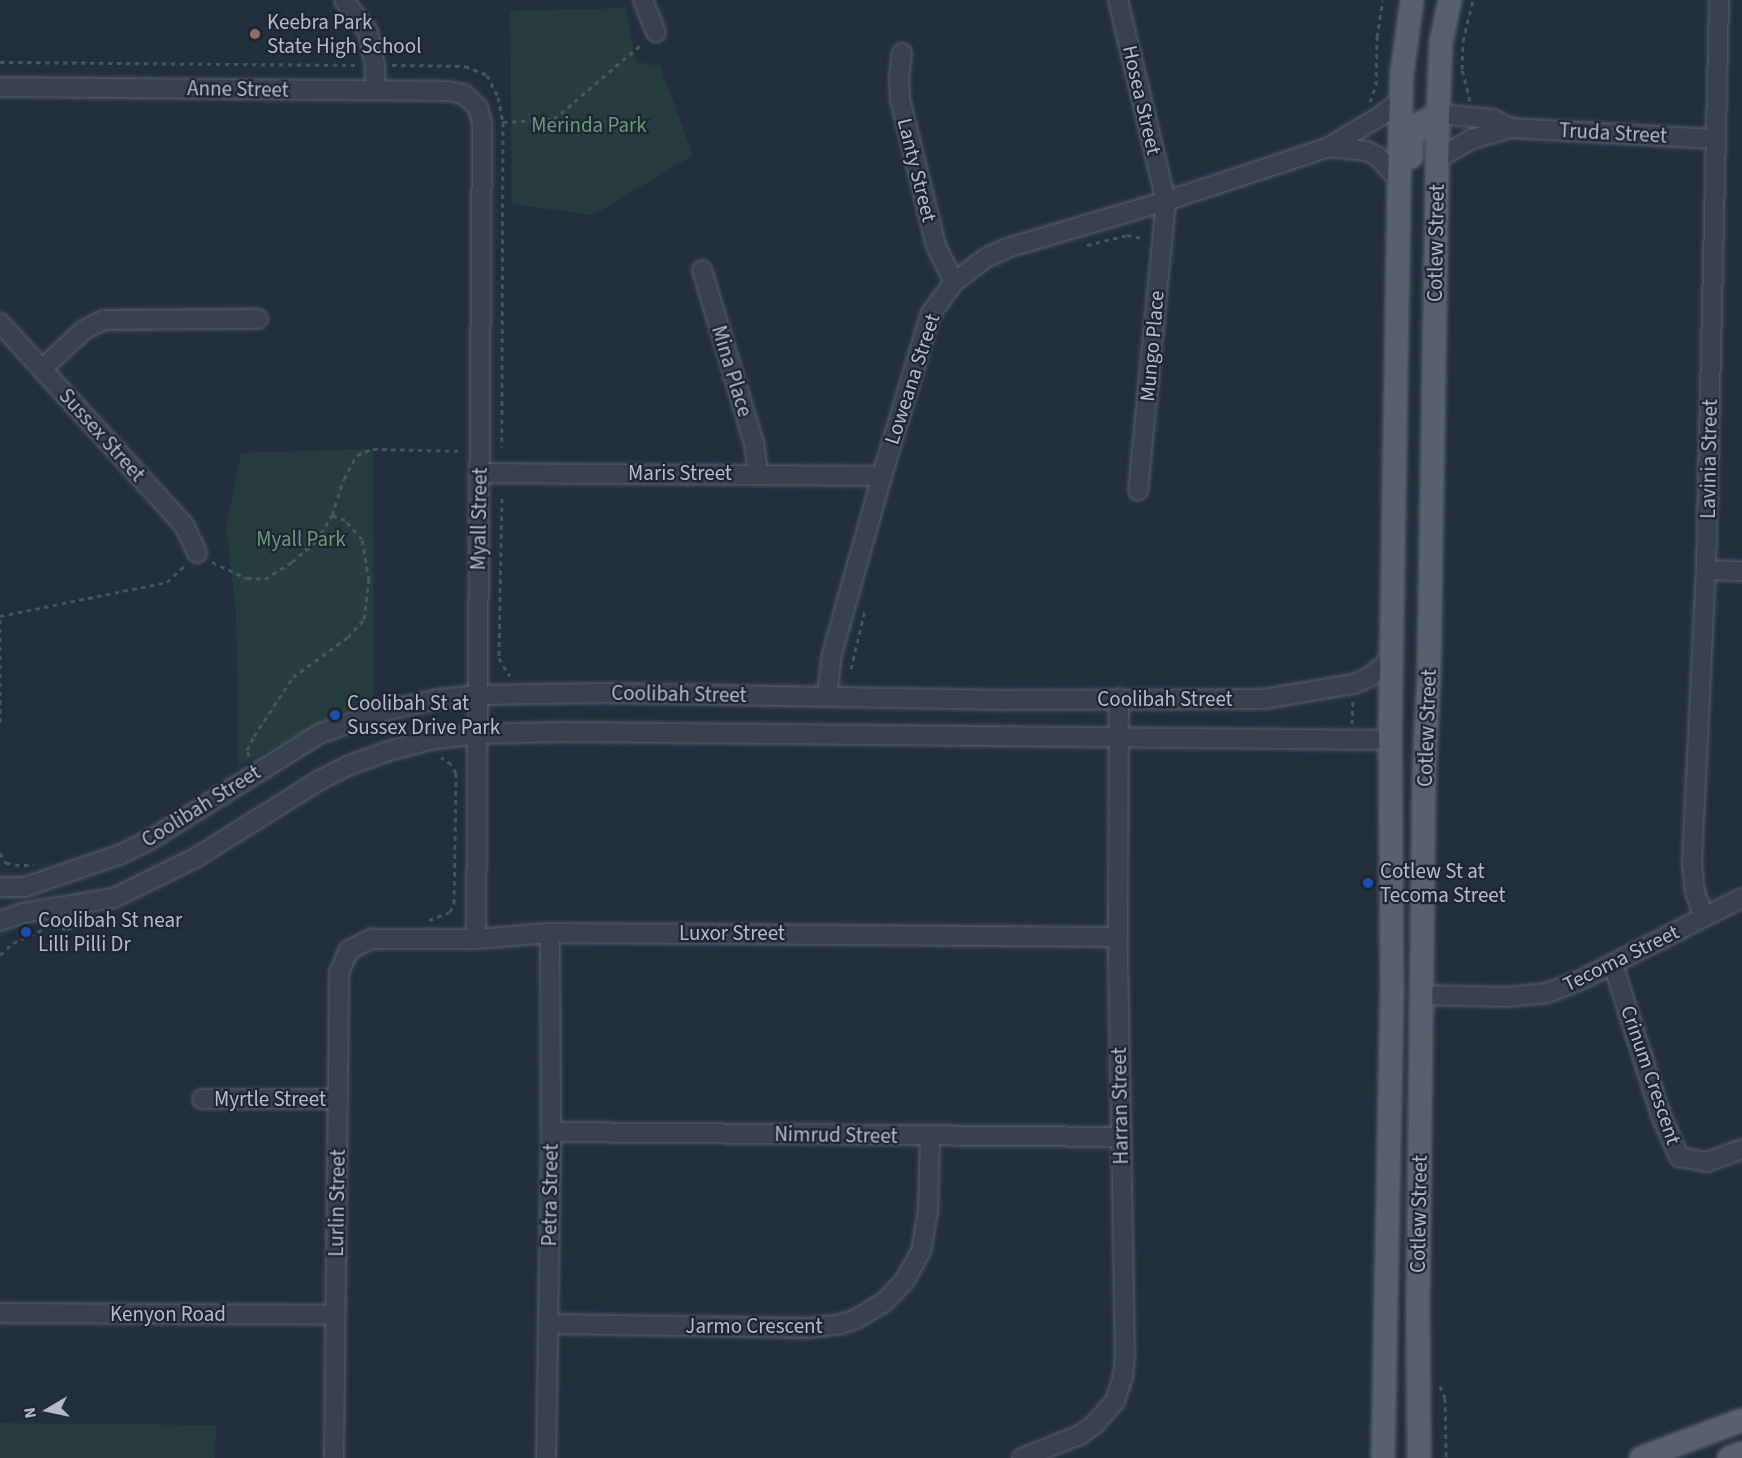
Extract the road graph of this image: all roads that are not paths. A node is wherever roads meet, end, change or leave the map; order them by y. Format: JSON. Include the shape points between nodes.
{"nodes":[{"id":1,"x":344,"y":0,"type":"edge"},
{"id":2,"x":643,"y":0,"type":"edge"},
{"id":3,"x":1118,"y":0,"type":"edge"},
{"id":4,"x":1412,"y":0,"type":"edge"},
{"id":5,"x":1450,"y":0,"type":"edge"},
{"id":6,"x":1719,"y":0,"type":"edge"},
{"id":7,"x":656,"y":33,"type":"road end"},
{"id":8,"x":902,"y":53,"type":"dead end"},
{"id":9,"x":0,"y":87,"type":"edge"},
{"id":10,"x":375,"y":90,"type":"junction"},
{"id":11,"x":1401,"y":100,"type":"junction"},
{"id":12,"x":474,"y":101,"type":"joint"},
{"id":13,"x":1438,"y":114,"type":"junction"},
{"id":14,"x":1510,"y":128,"type":"junction"},
{"id":15,"x":1715,"y":139,"type":"junction"},
{"id":16,"x":1329,"y":147,"type":"junction"},
{"id":17,"x":1437,"y":159,"type":"junction"},
{"id":18,"x":1400,"y":191,"type":"junction"},
{"id":19,"x":1166,"y":201,"type":"junction"},
{"id":20,"x":702,"y":270,"type":"dead end"},
{"id":21,"x":954,"y":282,"type":"junction"},
{"id":22,"x":258,"y":319,"type":"dead end"},
{"id":23,"x":0,"y":323,"type":"edge"},
{"id":24,"x":42,"y":369,"type":"junction"},
{"id":25,"x":479,"y":473,"type":"junction"},
{"id":26,"x":758,"y":473,"type":"junction"},
{"id":27,"x":882,"y":477,"type":"junction"},
{"id":28,"x":1138,"y":491,"type":"dead end"},
{"id":29,"x":197,"y":553,"type":"road end"},
{"id":30,"x":1707,"y":570,"type":"junction"},
{"id":31,"x":1742,"y":571,"type":"edge"},
{"id":32,"x":1393,"y":657,"type":"junction"},
{"id":33,"x":1429,"y":671,"type":"junction"},
{"id":34,"x":478,"y":695,"type":"junction"},
{"id":35,"x":827,"y":696,"type":"junction"},
{"id":36,"x":1119,"y":698,"type":"junction"},
{"id":37,"x":478,"y":734,"type":"junction"},
{"id":38,"x":1118,"y":739,"type":"junction"},
{"id":39,"x":1390,"y":740,"type":"junction"},
{"id":40,"x":0,"y":887,"type":"edge"},
{"id":41,"x":1742,"y":898,"type":"edge"},
{"id":42,"x":1704,"y":916,"type":"junction"},
{"id":43,"x":0,"y":921,"type":"edge"},
{"id":44,"x":550,"y":933,"type":"junction"},
{"id":45,"x":1118,"y":937,"type":"junction"},
{"id":46,"x":476,"y":939,"type":"junction"},
{"id":47,"x":349,"y":950,"type":"joint"},
{"id":48,"x":1613,"y":964,"type":"junction"},
{"id":49,"x":1422,"y":995,"type":"junction"},
{"id":50,"x":202,"y":1099,"type":"dead end"},
{"id":51,"x":338,"y":1099,"type":"junction"},
{"id":52,"x":551,"y":1132,"type":"junction"},
{"id":53,"x":930,"y":1136,"type":"junction"},
{"id":54,"x":1121,"y":1137,"type":"junction"},
{"id":55,"x":1742,"y":1149,"type":"edge"},
{"id":56,"x":0,"y":1313,"type":"edge"},
{"id":57,"x":335,"y":1315,"type":"junction"},
{"id":58,"x":548,"y":1324,"type":"junction"},
{"id":59,"x":1742,"y":1420,"type":"edge"},
{"id":60,"x":1742,"y":1453,"type":"edge"},
{"id":61,"x":334,"y":1458,"type":"edge"},
{"id":62,"x":546,"y":1458,"type":"edge"},
{"id":63,"x":1022,"y":1458,"type":"edge"},
{"id":64,"x":1383,"y":1458,"type":"edge"},
{"id":65,"x":1419,"y":1458,"type":"edge"},
{"id":66,"x":1641,"y":1458,"type":"edge"},
{"id":67,"x":1730,"y":1458,"type":"edge"}],
"edges":[{"from":1,"to":10,"type":"street","via":[[368,32]]},
{"from":2,"to":7,"type":"street"},
{"from":3,"to":19,"type":"street","name":"Hosea Street"},
{"from":4,"to":11,"type":"main road","name":"Cotlew Street"},
{"from":5,"to":13,"type":"main road","name":"Cotlew Street","via":[[1441,42]]},
{"from":6,"to":15,"type":"street","name":"Lavinia Street"},
{"from":8,"to":21,"type":"street","name":"Lanty Street","via":[[900,99],[936,246]]},
{"from":9,"to":10,"type":"street","name":"Anne Street"},
{"from":10,"to":12,"type":"street","name":"Anne Street","via":[[457,92]]},
{"from":11,"to":16,"type":"street","name":"Loweana Street"},
{"from":11,"to":18,"type":"main road","name":"Cotlew Street"},
{"from":12,"to":25,"type":"street","name":"Myall Street","via":[[482,123]]},
{"from":13,"to":14,"type":"street","name":"Truda Street","via":[[1493,119]]},
{"from":13,"to":17,"type":"main road","name":"Cotlew Street"},
{"from":13,"to":18,"type":"main road","via":[[1415,131],[1411,141],[1411,182]]},
{"from":14,"to":15,"type":"street","name":"Truda Street"},
{"from":14,"to":17,"type":"street","name":"Truda Street","via":[[1472,139]]},
{"from":15,"to":30,"type":"street","name":"Lavinia Street"},
{"from":16,"to":18,"type":"street","name":"Loweana Street","via":[[1377,156]]},
{"from":16,"to":19,"type":"street","name":"Loweana Street"},
{"from":17,"to":33,"type":"main road","name":"Cotlew Street"},
{"from":18,"to":32,"type":"main road","name":"Cotlew Street"},
{"from":19,"to":21,"type":"street","name":"Loweana Street","via":[[1006,248]]},
{"from":19,"to":28,"type":"street","name":"Mungo Place"},
{"from":20,"to":26,"type":"street","name":"Mina Place","via":[[754,443]]},
{"from":21,"to":27,"type":"street","name":"Loweana Street","via":[[931,313]]},
{"from":22,"to":24,"type":"street","via":[[104,320],[84,330]]},
{"from":23,"to":24,"type":"street","name":"Sussex Street"},
{"from":24,"to":29,"type":"street","name":"Sussex Street","via":[[184,525]]},
{"from":25,"to":26,"type":"street","name":"Maris Street"},
{"from":25,"to":34,"type":"street","name":"Myall Street"},
{"from":26,"to":27,"type":"street","name":"Maris Street"},
{"from":27,"to":35,"type":"street","name":"Loweana Street","via":[[832,654]]},
{"from":30,"to":31,"type":"street"},
{"from":30,"to":42,"type":"street","name":"Lavinia Street","via":[[1692,864],[1695,892]]},
{"from":32,"to":36,"type":"street","name":"Coolibah Street","via":[[1362,681],[1312,693],[1264,699]]},
{"from":32,"to":39,"type":"main road","name":"Cotlew Street"},
{"from":33,"to":39,"type":"main road","via":[[1419,693],[1417,726],[1406,736]]},
{"from":33,"to":49,"type":"main road","name":"Cotlew Street"},
{"from":34,"to":35,"type":"street","name":"Coolibah Street"},
{"from":34,"to":37,"type":"street","name":"Myall Street"},
{"from":34,"to":40,"type":"street","name":"Coolibah Street","via":[[408,704],[351,721],[296,746],[150,840],[119,855],[25,887]]},
{"from":35,"to":36,"type":"street","name":"Coolibah Street"},
{"from":36,"to":38,"type":"street","name":"Harran Street"},
{"from":37,"to":38,"type":"street","name":"Coolibah Street"},
{"from":37,"to":43,"type":"street","name":"Coolibah Street","via":[[409,744],[350,765],[197,857],[114,897],[23,913]]},
{"from":37,"to":46,"type":"street","name":"Myall Street"},
{"from":38,"to":39,"type":"street","name":"Coolibah Street"},
{"from":38,"to":45,"type":"street","name":"Harran Street"},
{"from":39,"to":64,"type":"main road","name":"Cotlew Street","via":[[1392,995]]},
{"from":41,"to":42,"type":"street","name":"Tecoma Street"},
{"from":42,"to":48,"type":"street","name":"Tecoma Street"},
{"from":44,"to":45,"type":"street","name":"Luxor Street"},
{"from":44,"to":46,"type":"street","name":"Luxor Street"},
{"from":44,"to":52,"type":"street","name":"Petra Street"},
{"from":45,"to":54,"type":"street","name":"Harran Street"},
{"from":46,"to":47,"type":"street","name":"Luxor Street","via":[[371,939]]},
{"from":47,"to":51,"type":"street","name":"Lurlin Street","via":[[339,973]]},
{"from":48,"to":49,"type":"street","name":"Tecoma Street","via":[[1547,993],[1507,997]]},
{"from":48,"to":55,"type":"street","name":"Crinum Crescent","via":[[1661,1115],[1679,1157],[1707,1162]]},
{"from":49,"to":65,"type":"main road","name":"Cotlew Street"},
{"from":50,"to":51,"type":"street","name":"Myrtle Street"},
{"from":51,"to":57,"type":"street","name":"Lurlin Street"},
{"from":52,"to":53,"type":"street","name":"Nimrud Street"},
{"from":52,"to":58,"type":"street","name":"Petra Street"},
{"from":53,"to":54,"type":"street","name":"Nimrud Street"},
{"from":53,"to":58,"type":"street","name":"Jarmo Crescent","via":[[928,1212],[921,1251],[895,1291],[856,1319],[810,1328]]},
{"from":54,"to":63,"type":"street","name":"Harran Street","via":[[1125,1358],[1120,1391],[1110,1408],[1080,1435]]},
{"from":56,"to":57,"type":"street","name":"Kenyon Road"},
{"from":57,"to":61,"type":"street","name":"Lurlin Street"},
{"from":58,"to":62,"type":"street","name":"Petra Street"},
{"from":59,"to":66,"type":"main road"},
{"from":60,"to":67,"type":"main road"}]}
